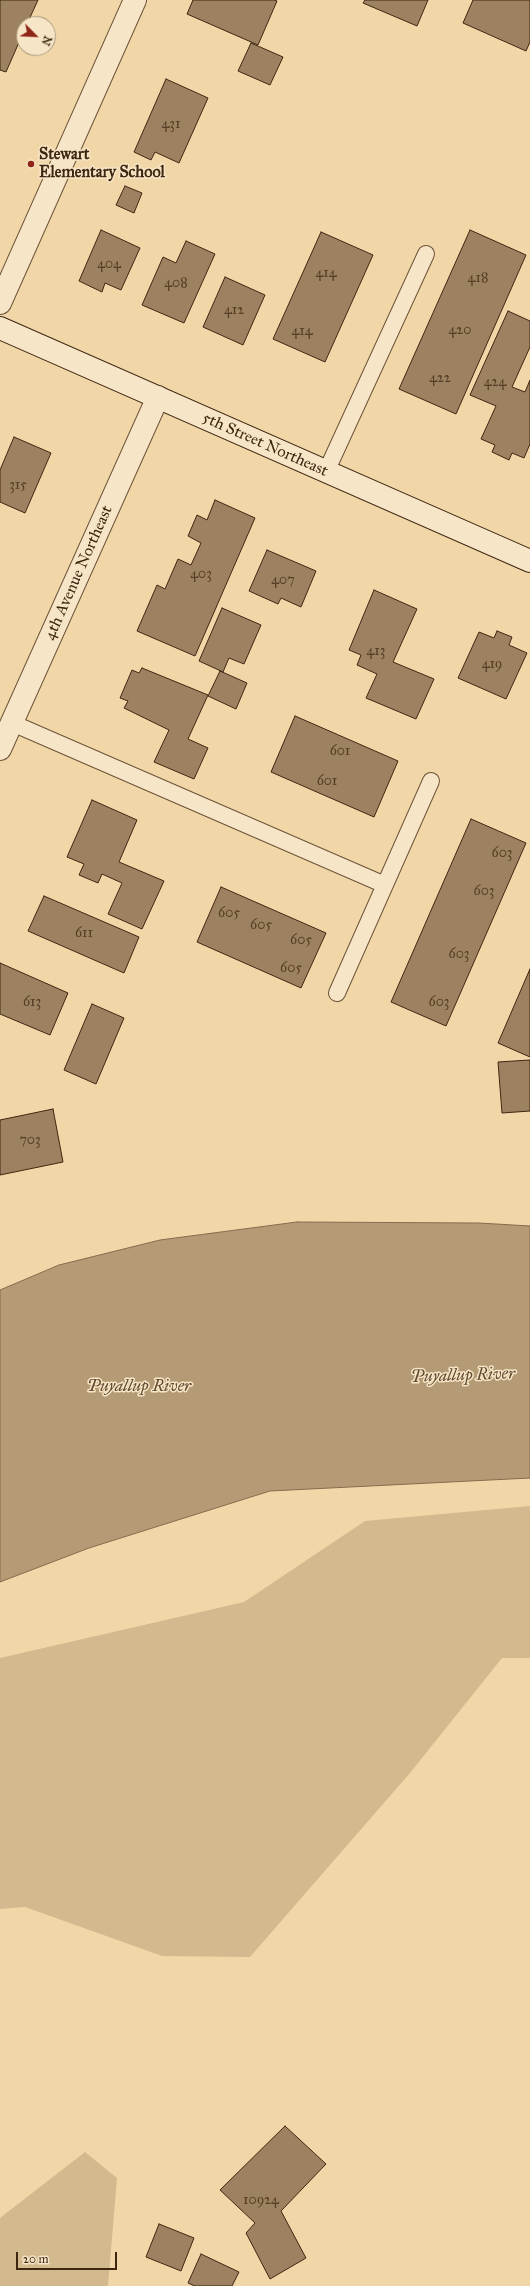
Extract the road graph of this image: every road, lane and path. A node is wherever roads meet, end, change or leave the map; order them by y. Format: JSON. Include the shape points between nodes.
{"nodes":[{"id":1,"x":135,"y":0,"type":"edge"},
{"id":2,"x":426,"y":254,"type":"dead end"},
{"id":3,"x":0,"y":303,"type":"edge"},
{"id":4,"x":0,"y":328,"type":"edge"},
{"id":5,"x":158,"y":397,"type":"junction"},
{"id":6,"x":326,"y":472,"type":"junction"},
{"id":7,"x":530,"y":561,"type":"edge"},
{"id":8,"x":12,"y":723,"type":"junction"},
{"id":9,"x":0,"y":749,"type":"edge"},
{"id":10,"x":431,"y":781,"type":"dead end"},
{"id":11,"x":385,"y":884,"type":"junction"},
{"id":12,"x":337,"y":992,"type":"dead end"}],
"edges":[{"from":1,"to":3,"type":"street"},
{"from":2,"to":6,"type":"lane"},
{"from":4,"to":5,"type":"street","name":"5th Street Northeast"},
{"from":5,"to":6,"type":"street","name":"5th Street Northeast"},
{"from":5,"to":8,"type":"street","name":"4th Avenue Northeast"},
{"from":6,"to":7,"type":"street","name":"5th Street Northeast"},
{"from":8,"to":9,"type":"street","name":"4th Avenue Northeast"},
{"from":8,"to":11,"type":"lane"},
{"from":10,"to":11,"type":"lane"},
{"from":11,"to":12,"type":"lane"}]}
